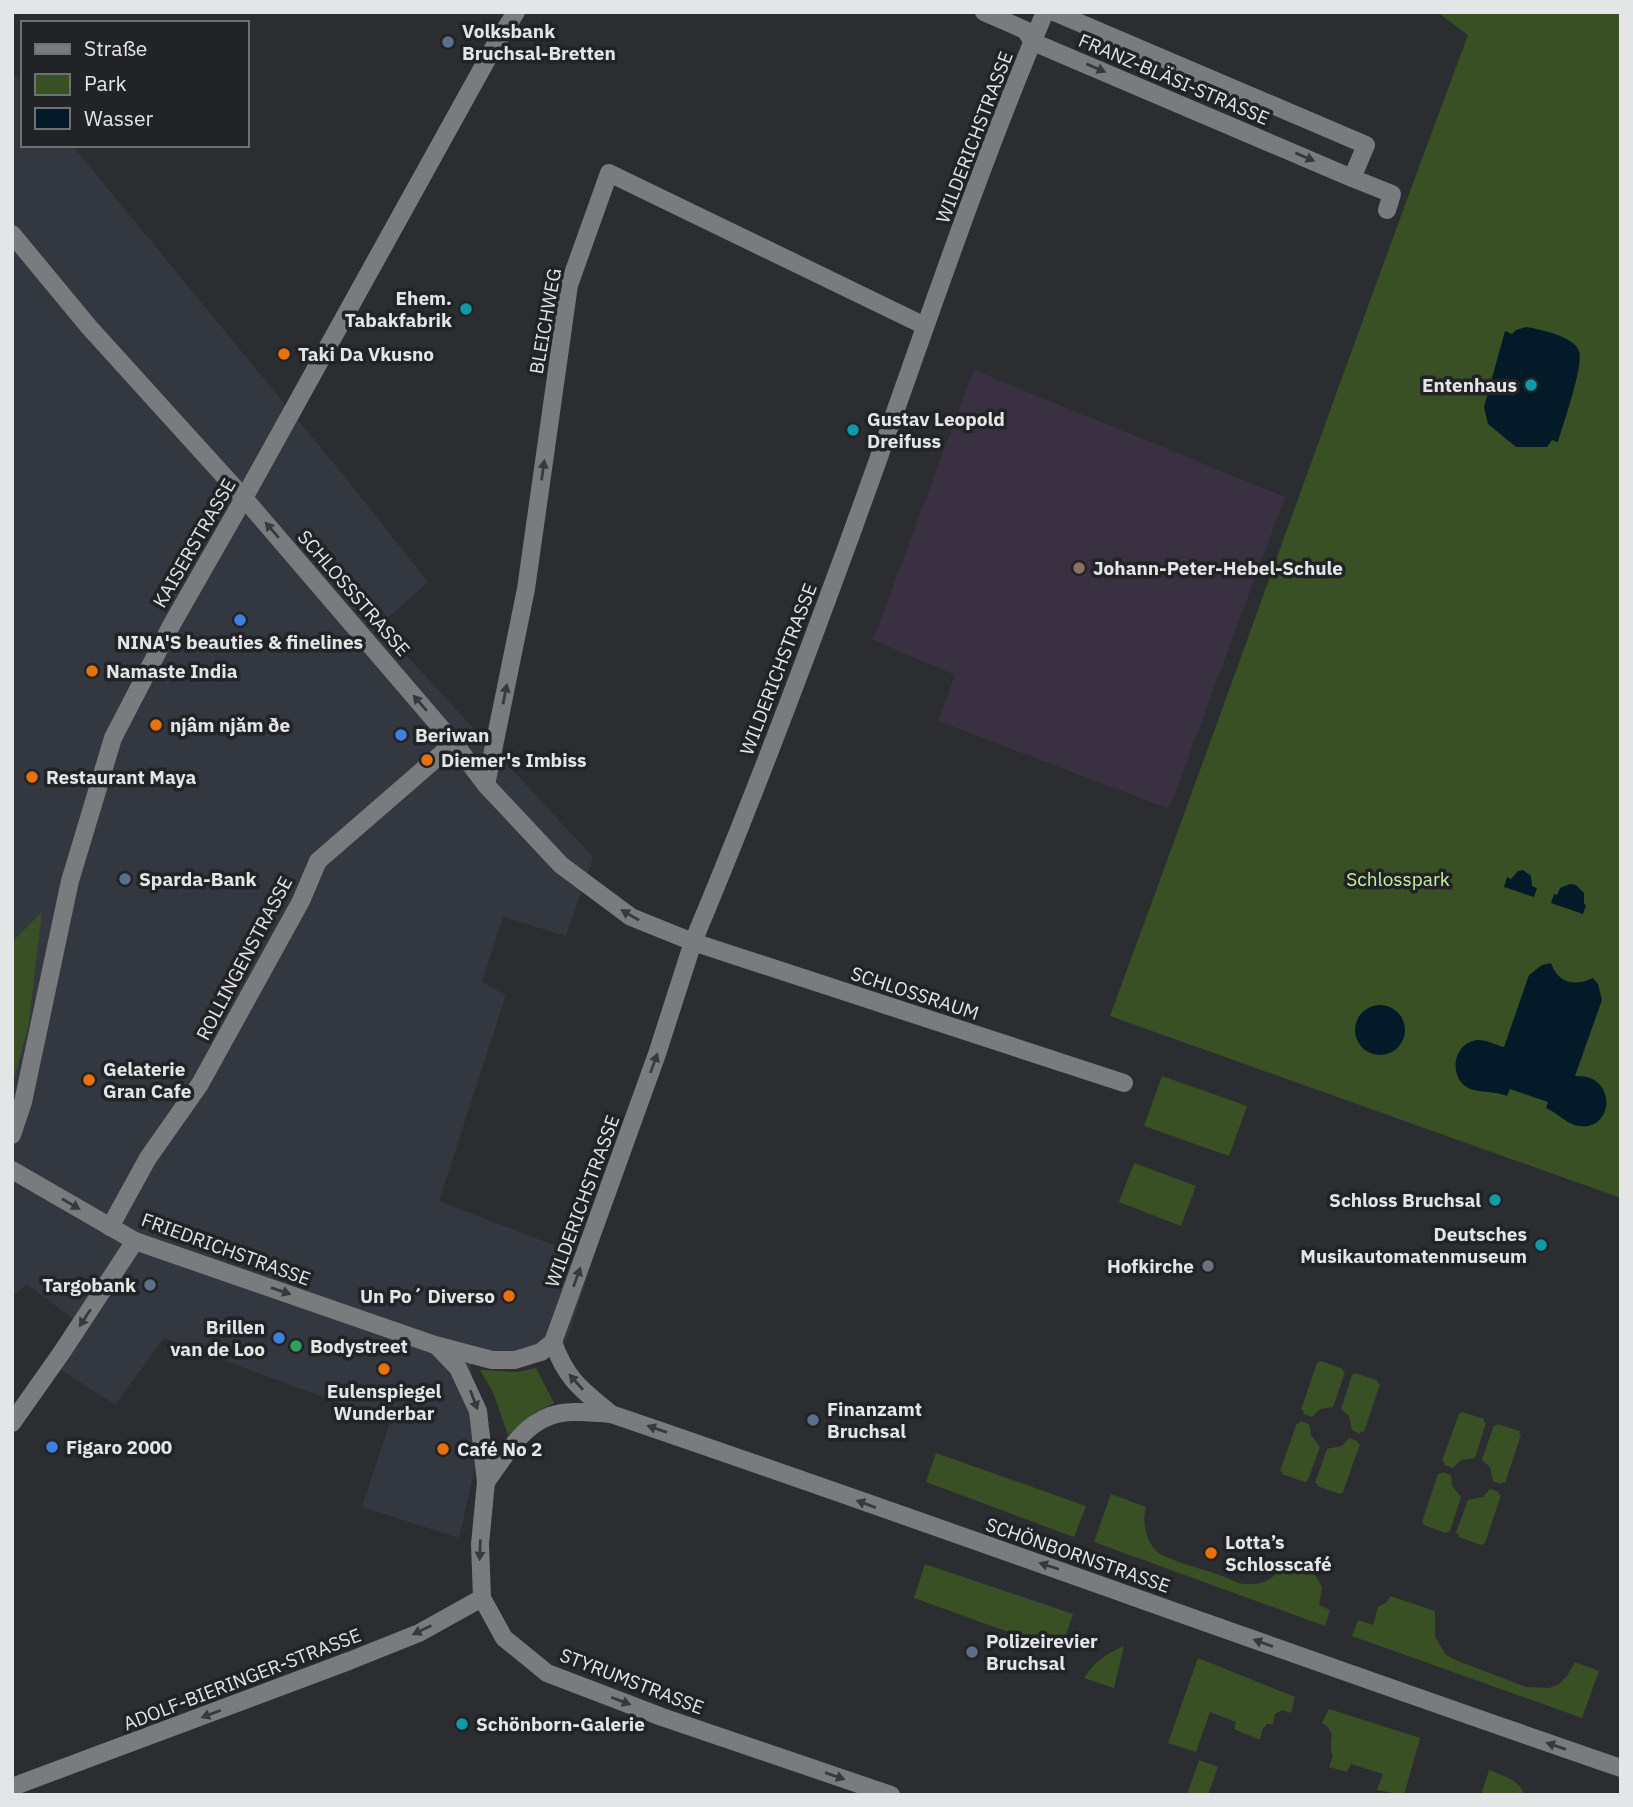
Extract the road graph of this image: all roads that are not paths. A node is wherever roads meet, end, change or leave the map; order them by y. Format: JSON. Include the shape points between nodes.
{"nodes":[{"id":1,"x":516,"y":12,"type":"edge"},
{"id":2,"x":984,"y":12,"type":"edge"},
{"id":3,"x":1045,"y":12,"type":"edge"},
{"id":4,"x":1054,"y":12,"type":"edge"},
{"id":5,"x":1033,"y":42,"type":"junction"},
{"id":6,"x":1352,"y":177,"type":"junction"},
{"id":7,"x":1387,"y":210,"type":"dead end"},
{"id":8,"x":12,"y":234,"type":"edge"},
{"id":9,"x":925,"y":326,"type":"junction"},
{"id":10,"x":244,"y":498,"type":"junction"},
{"id":11,"x":454,"y":743,"type":"junction"},
{"id":12,"x":486,"y":785,"type":"junction"},
{"id":13,"x":693,"y":942,"type":"junction"},
{"id":14,"x":1124,"y":1083,"type":"dead end"},
{"id":15,"x":12,"y":1135,"type":"edge"},
{"id":16,"x":12,"y":1170,"type":"edge"},
{"id":17,"x":110,"y":1227,"type":"junction"},
{"id":18,"x":135,"y":1241,"type":"junction"},
{"id":19,"x":553,"y":1342,"type":"junction"},
{"id":20,"x":435,"y":1345,"type":"junction"},
{"id":21,"x":611,"y":1414,"type":"junction"},
{"id":22,"x":12,"y":1423,"type":"edge"},
{"id":23,"x":486,"y":1482,"type":"junction"},
{"id":24,"x":482,"y":1598,"type":"junction"},
{"id":25,"x":1621,"y":1768,"type":"edge"},
{"id":26,"x":12,"y":1787,"type":"edge"},
{"id":27,"x":891,"y":1795,"type":"edge"}],
"edges":[{"from":1,"to":10,"type":"main road","name":"KAISERSTRASSE"},
{"from":2,"to":5,"type":"main road","name":"FRANZ-BLÄSI-STRASSE","via":[[1025,30]]},
{"from":3,"to":5,"type":"main road","name":"WILDERICHSTRASSE"},
{"from":4,"to":6,"type":"main road","name":"FRANZ-BLÄSI-STRASSE","via":[[1366,145]]},
{"from":5,"to":6,"type":"main road","name":"FRANZ-BLÄSI-STRASSE","one_way":true},
{"from":5,"to":9,"type":"main road","name":"WILDERICHSTRASSE"},
{"from":6,"to":7,"type":"main road","name":"FRANZ-BLÄSI-STRASSE","via":[[1392,194]]},
{"from":8,"to":10,"type":"main road","name":"SCHLOSSSTRASSE","via":[[89,327]]},
{"from":12,"to":9,"type":"main road","name":"BLEICHWEG","one_way":true,"via":[[526,589],[569,285],[609,173]]},
{"from":9,"to":13,"type":"main road","name":"WILDERICHSTRASSE","via":[[848,542]]},
{"from":11,"to":10,"type":"main road","name":"SCHLOSSSTRASSE","one_way":true},
{"from":10,"to":15,"type":"main road","name":"KAISERSTRASSE","via":[[113,738],[70,881]]},
{"from":11,"to":12,"type":"main road","name":"SCHLOSSSTRASSE"},
{"from":11,"to":17,"type":"main road","name":"ROLLINGENSTRASSE","via":[[318,862],[201,1084],[148,1158]]},
{"from":13,"to":12,"type":"main road","name":"SCHLOSSSTRASSE","one_way":true,"via":[[631,917],[561,865]]},
{"from":13,"to":14,"type":"main road","name":"SCHLOSSRAUM"},
{"from":19,"to":13,"type":"main road","name":"WILDERICHSTRASSE","one_way":true},
{"from":16,"to":17,"type":"main road","name":"FRIEDRICHSTRASSE","one_way":true},
{"from":17,"to":18,"type":"main road","name":"FRIEDRICHSTRASSE"},
{"from":18,"to":20,"type":"main road","name":"FRIEDRICHSTRASSE","one_way":true},
{"from":18,"to":22,"type":"main road","one_way":true},
{"from":19,"to":20,"type":"main road","name":"FRIEDRICHSTRASSE","via":[[541,1352],[515,1360],[492,1360]]},
{"from":21,"to":19,"type":"main road","name":"SCHÖNBORNSTRASSE","one_way":true,"via":[[575,1384],[561,1365]]},
{"from":20,"to":23,"type":"main road","name":"STYRUMSTRASSE","one_way":true,"via":[[458,1368],[478,1411]]},
{"from":21,"to":23,"type":"main road","via":[[550,1416],[523,1433]]},
{"from":25,"to":21,"type":"main road","name":"SCHÖNBORNSTRASSE","one_way":true},
{"from":23,"to":24,"type":"main road","name":"STYRUMSTRASSE","one_way":true,"via":[[480,1545]]},
{"from":24,"to":26,"type":"main road","name":"ADOLF-BIERINGER-STRASSE","one_way":true,"via":[[419,1633]]},
{"from":24,"to":27,"type":"main road","name":"STYRUMSTRASSE","one_way":true,"via":[[504,1638],[547,1673]]}]}
